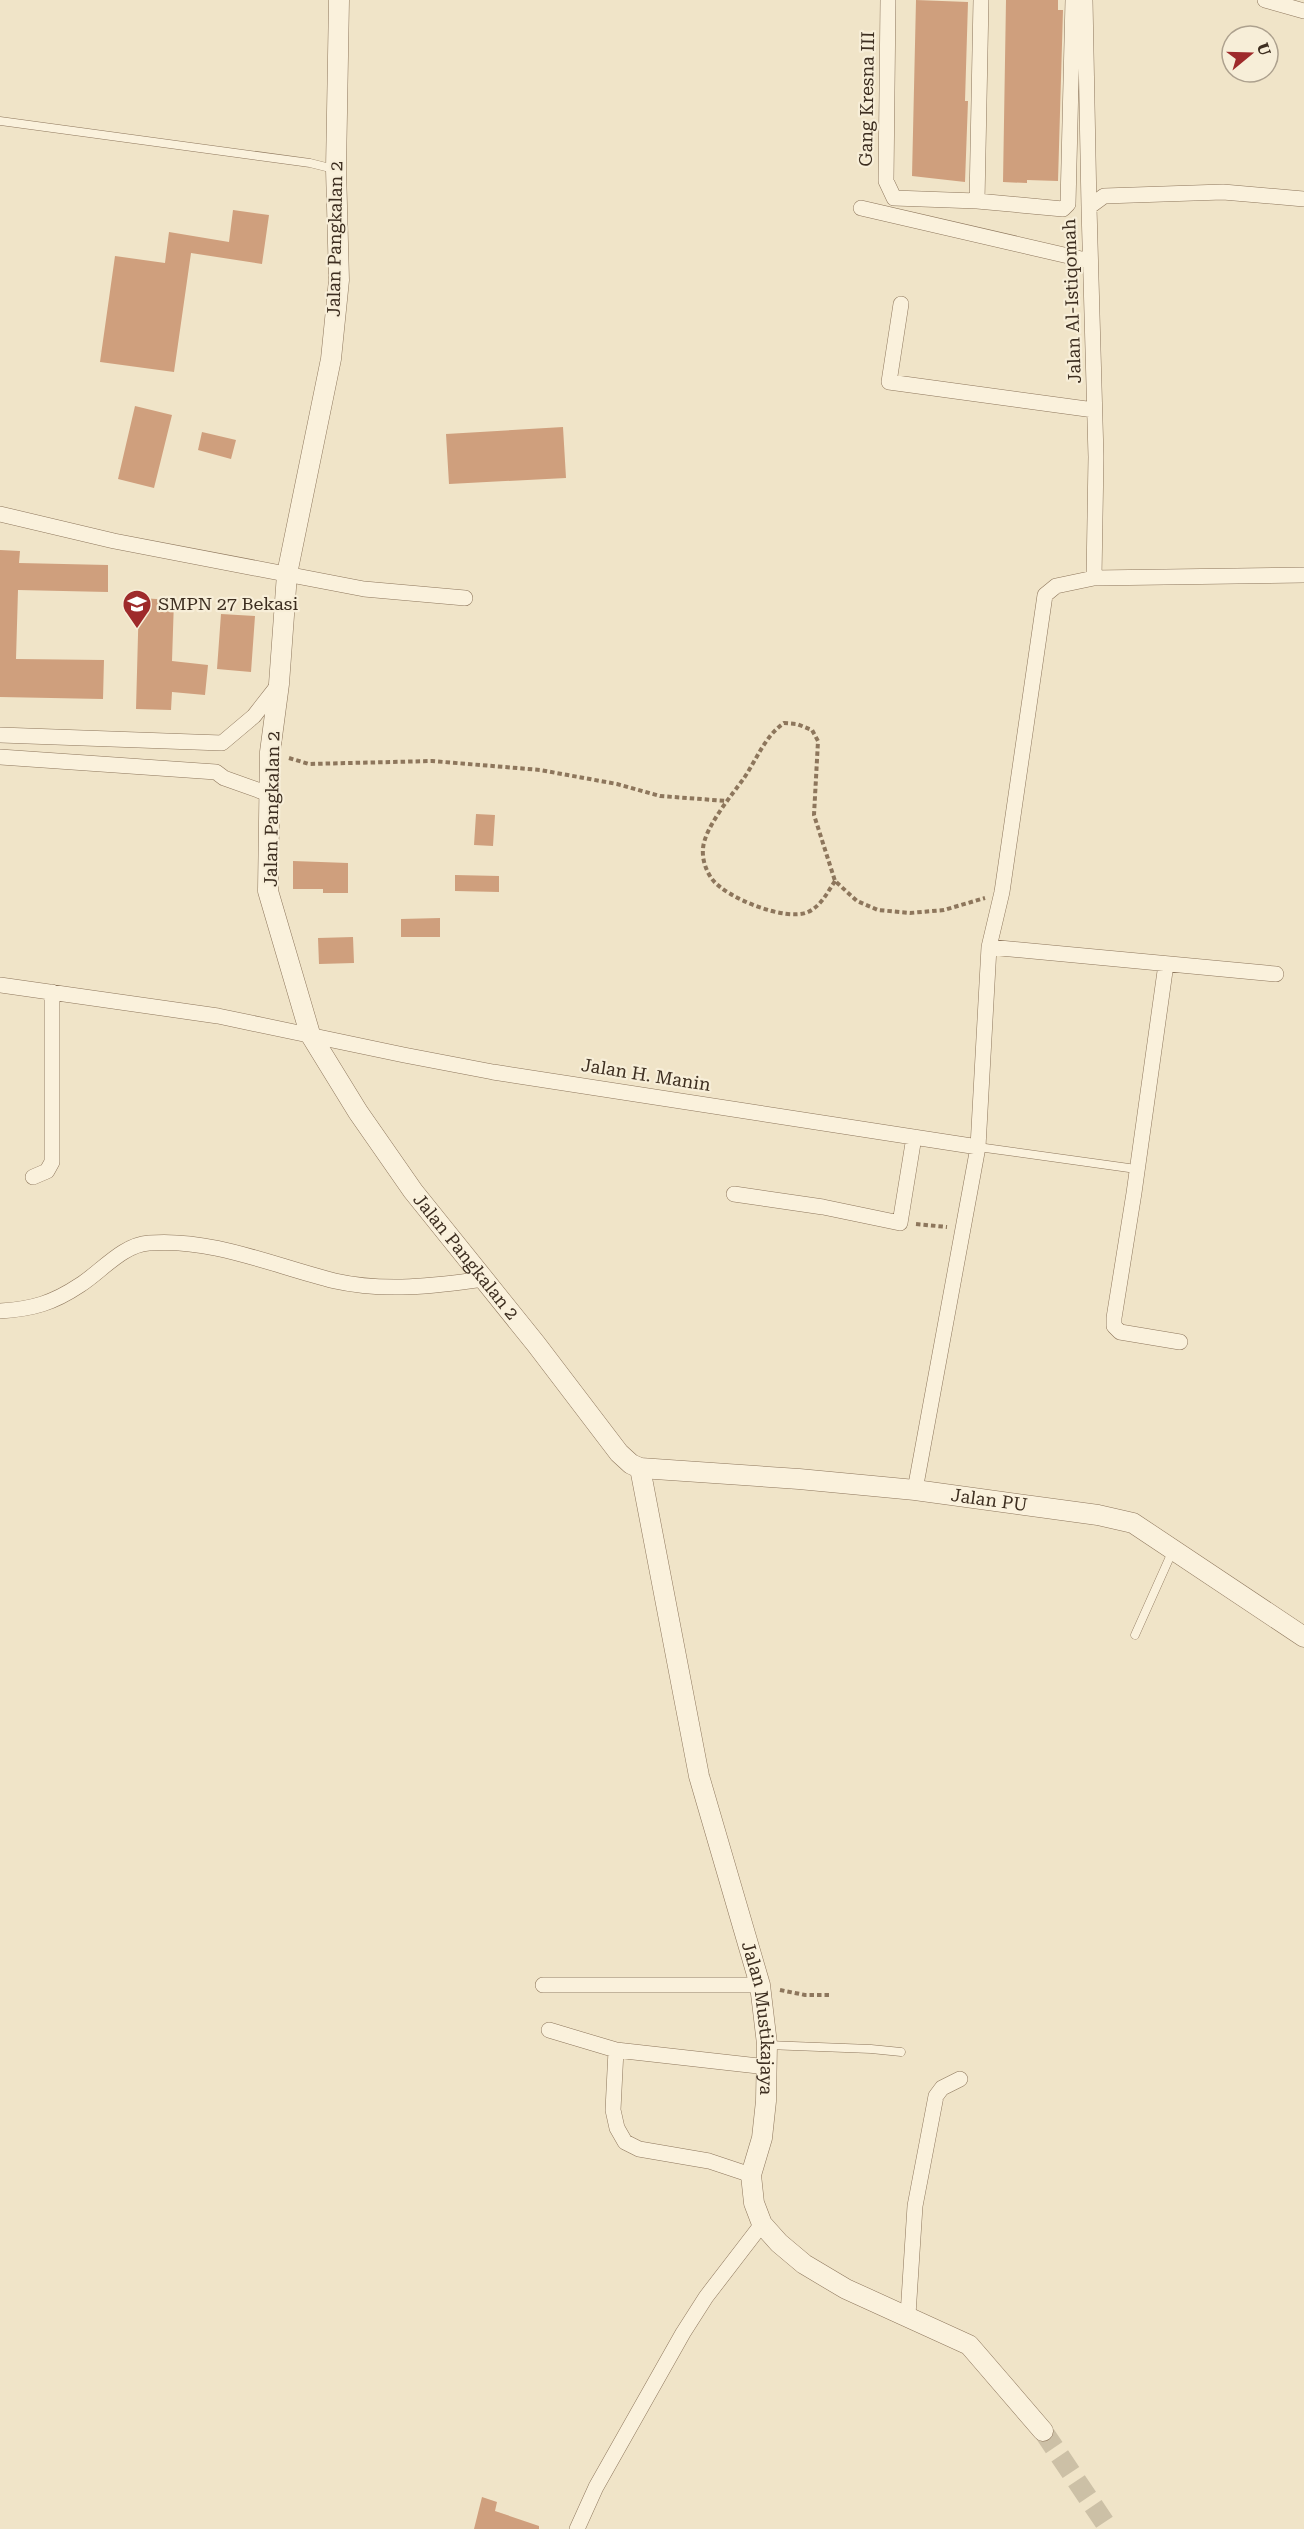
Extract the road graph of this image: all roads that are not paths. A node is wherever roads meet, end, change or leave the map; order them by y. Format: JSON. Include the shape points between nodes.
{"nodes":[{"id":1,"x":339,"y":0,"type":"edge"},
{"id":2,"x":888,"y":0,"type":"edge"},
{"id":3,"x":981,"y":0,"type":"edge"},
{"id":4,"x":1073,"y":0,"type":"edge"},
{"id":5,"x":1085,"y":0,"type":"edge"},
{"id":6,"x":1265,"y":0,"type":"edge"},
{"id":7,"x":1304,"y":11,"type":"edge"},
{"id":8,"x":0,"y":121,"type":"edge"},
{"id":9,"x":336,"y":169,"type":"junction"},
{"id":10,"x":1304,"y":199,"type":"edge"},
{"id":11,"x":977,"y":201,"type":"junction"},
{"id":12,"x":1089,"y":207,"type":"junction"},
{"id":13,"x":861,"y":208,"type":"dead end"},
{"id":14,"x":1090,"y":261,"type":"junction"},
{"id":15,"x":901,"y":304,"type":"dead end"},
{"id":16,"x":1094,"y":410,"type":"junction"},
{"id":17,"x":0,"y":514,"type":"edge"},
{"id":18,"x":287,"y":574,"type":"junction"},
{"id":19,"x":1304,"y":575,"type":"edge"},
{"id":20,"x":1094,"y":578,"type":"junction"},
{"id":21,"x":465,"y":598,"type":"dead end"},
{"id":22,"x":279,"y":684,"type":"junction"},
{"id":23,"x":0,"y":735,"type":"edge"},
{"id":24,"x":215,"y":744,"type":"junction"},
{"id":25,"x":0,"y":757,"type":"edge"},
{"id":26,"x":216,"y":772,"type":"junction"},
{"id":27,"x":269,"y":794,"type":"junction"},
{"id":28,"x":989,"y":947,"type":"junction"},
{"id":29,"x":1166,"y":964,"type":"junction"},
{"id":30,"x":1276,"y":974,"type":"dead end"},
{"id":31,"x":0,"y":985,"type":"edge"},
{"id":32,"x":52,"y":992,"type":"junction"},
{"id":33,"x":310,"y":1034,"type":"junction"},
{"id":34,"x":914,"y":1137,"type":"junction"},
{"id":35,"x":978,"y":1147,"type":"junction"},
{"id":36,"x":1129,"y":1168,"type":"dead end"},
{"id":37,"x":33,"y":1178,"type":"dead end"},
{"id":38,"x":734,"y":1194,"type":"dead end"},
{"id":39,"x":484,"y":1279,"type":"junction"},
{"id":40,"x":0,"y":1311,"type":"edge"},
{"id":41,"x":1180,"y":1342,"type":"dead end"},
{"id":42,"x":640,"y":1468,"type":"junction"},
{"id":43,"x":915,"y":1490,"type":"junction"},
{"id":44,"x":1173,"y":1550,"type":"junction"},
{"id":45,"x":1135,"y":1635,"type":"dead end"},
{"id":46,"x":1304,"y":1637,"type":"edge"},
{"id":47,"x":543,"y":1985,"type":"dead end"},
{"id":48,"x":760,"y":1985,"type":"junction"},
{"id":49,"x":549,"y":2030,"type":"dead end"},
{"id":50,"x":767,"y":2044,"type":"junction"},
{"id":51,"x":616,"y":2050,"type":"junction"},
{"id":52,"x":901,"y":2052,"type":"dead end"},
{"id":53,"x":767,"y":2067,"type":"junction"},
{"id":54,"x":960,"y":2079,"type":"dead end"},
{"id":55,"x":751,"y":2175,"type":"junction"},
{"id":56,"x":762,"y":2224,"type":"junction"},
{"id":57,"x":908,"y":2315,"type":"junction"},
{"id":58,"x":1042,"y":2431,"type":"tunnel mouth"},
{"id":59,"x":577,"y":2529,"type":"edge"}],
"edges":[{"from":1,"to":9,"type":"street","name":"Jalan Pangkalan 2"},
{"from":2,"to":11,"type":"street","name":"Gang Kresna III","via":[[888,190],[894,198]]},
{"from":3,"to":11,"type":"street"},
{"from":4,"to":11,"type":"street","name":"Gang Kresna III","via":[[1068,204],[1063,209]]},
{"from":5,"to":12,"type":"street"},
{"from":6,"to":7,"type":"street"},
{"from":8,"to":9,"type":"lane"},
{"from":9,"to":18,"type":"street","name":"Jalan Pangkalan 2","via":[[339,280],[331,359]]},
{"from":10,"to":12,"type":"street","name":"Jalan Al-Istiqomah","via":[[1223,192],[1116,195],[1104,196]]},
{"from":12,"to":14,"type":"street","name":"Jalan Al-Istiqomah"},
{"from":13,"to":14,"type":"street"},
{"from":14,"to":16,"type":"street","name":"Jalan Al-Istiqomah"},
{"from":15,"to":16,"type":"street","via":[[889,382]]},
{"from":16,"to":20,"type":"street","name":"Jalan Al-Istiqomah"},
{"from":17,"to":18,"type":"street","via":[[114,541]]},
{"from":18,"to":21,"type":"street","via":[[364,589]]},
{"from":18,"to":22,"type":"street","name":"Jalan Pangkalan 2"},
{"from":19,"to":20,"type":"street"},
{"from":20,"to":28,"type":"street","via":[[1056,586],[1045,595],[1002,892]]},
{"from":22,"to":24,"type":"street","via":[[254,716],[222,743]]},
{"from":22,"to":27,"type":"street","name":"Jalan Pangkalan 2"},
{"from":23,"to":24,"type":"street"},
{"from":24,"to":26,"type":"street"},
{"from":25,"to":26,"type":"street"},
{"from":26,"to":27,"type":"street"},
{"from":27,"to":33,"type":"street","name":"Jalan Pangkalan 2","via":[[268,891]]},
{"from":28,"to":29,"type":"street"},
{"from":28,"to":35,"type":"street"},
{"from":29,"to":30,"type":"street"},
{"from":29,"to":41,"type":"street","via":[[1114,1326],[1120,1332]]},
{"from":31,"to":32,"type":"street","name":"Jalan H. Manin"},
{"from":32,"to":33,"type":"street","name":"Jalan H. Manin"},
{"from":32,"to":37,"type":"street","via":[[52,1158],[50,1168]]},
{"from":33,"to":34,"type":"street","name":"Jalan H. Manin","via":[[493,1072]]},
{"from":33,"to":39,"type":"street","name":"Jalan Pangkalan 2","via":[[413,1191]]},
{"from":34,"to":35,"type":"street","name":"Jalan H. Manin"},
{"from":34,"to":38,"type":"street","via":[[900,1223]]},
{"from":35,"to":36,"type":"lane"},
{"from":35,"to":43,"type":"street"},
{"from":39,"to":40,"type":"street","via":[[423,1287],[354,1283],[191,1244],[147,1243],[133,1247],[45,1305]]},
{"from":39,"to":42,"type":"street","name":"Jalan Pangkalan 2","via":[[619,1453]]},
{"from":42,"to":43,"type":"street","name":"Jalan PU"},
{"from":42,"to":48,"type":"street","name":"Jalan Mustikajaya","via":[[699,1776]]},
{"from":43,"to":44,"type":"street","name":"Jalan PU","via":[[1133,1523]]},
{"from":44,"to":45,"type":"lane"},
{"from":44,"to":46,"type":"street","name":"Jalan PU"},
{"from":47,"to":48,"type":"street"},
{"from":48,"to":50,"type":"street","name":"Jalan Mustikajaya"},
{"from":49,"to":51,"type":"street"},
{"from":50,"to":52,"type":"lane"},
{"from":50,"to":53,"type":"street","name":"Jalan Mustikajaya"},
{"from":51,"to":53,"type":"street"},
{"from":51,"to":55,"type":"street","via":[[613,2110],[625,2142],[639,2149],[709,2161]]},
{"from":53,"to":55,"type":"street","name":"Jalan Mustikajaya","via":[[762,2138]]},
{"from":54,"to":57,"type":"street","via":[[942,2088],[936,2096],[915,2206]]},
{"from":55,"to":56,"type":"street","name":"Jalan Mustikajaya","via":[[754,2203]]},
{"from":56,"to":57,"type":"street","name":"Jalan Mustikajaya","via":[[804,2264],[846,2289]]},
{"from":56,"to":59,"type":"street","via":[[706,2296],[683,2333],[596,2487]]},
{"from":57,"to":58,"type":"street","name":"Jalan Mustikajaya","via":[[969,2344]]}]}
